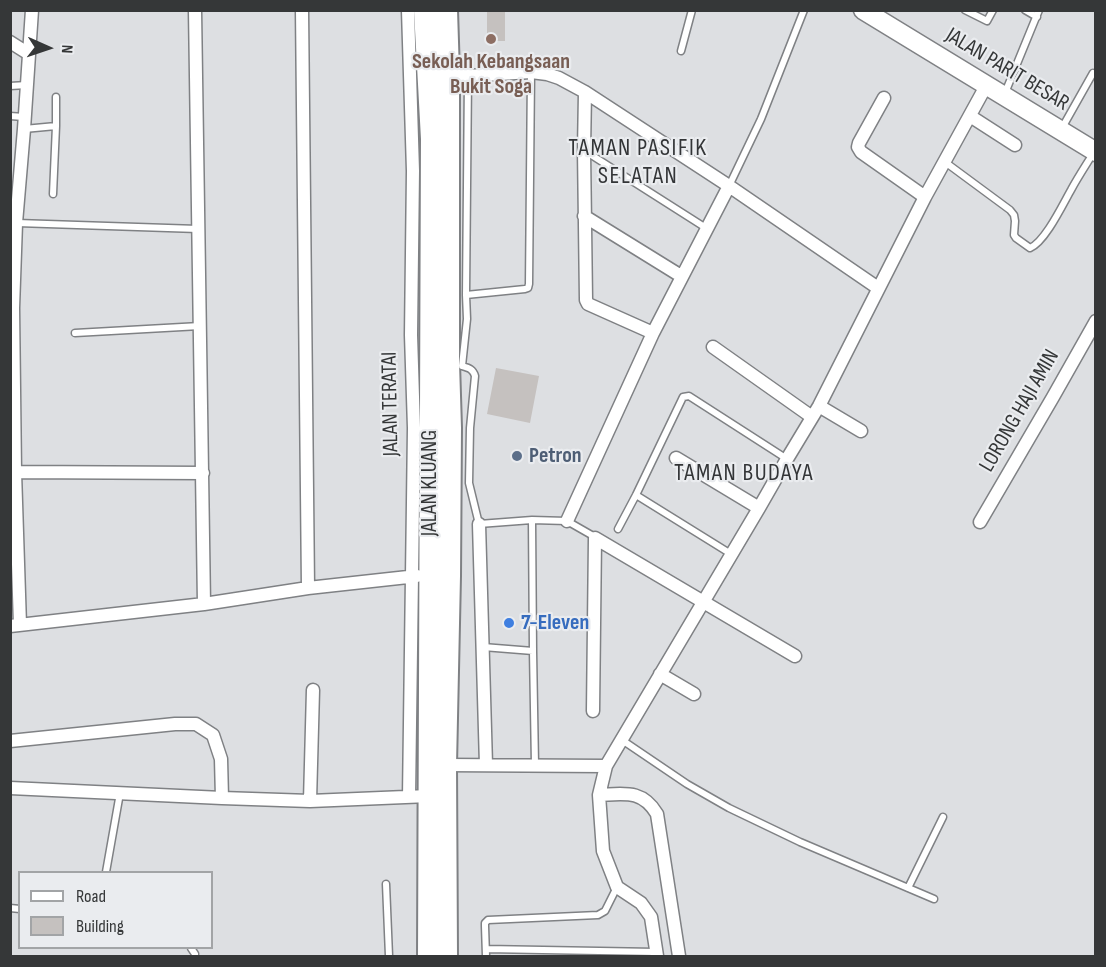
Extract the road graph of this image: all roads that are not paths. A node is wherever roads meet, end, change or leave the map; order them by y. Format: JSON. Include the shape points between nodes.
{"nodes":[{"id":1,"x":32,"y":10,"type":"edge"},
{"id":2,"x":195,"y":10,"type":"edge"},
{"id":3,"x":302,"y":10,"type":"edge"},
{"id":4,"x":408,"y":10,"type":"edge"},
{"id":5,"x":425,"y":10,"type":"edge"},
{"id":6,"x":446,"y":10,"type":"edge"},
{"id":7,"x":692,"y":10,"type":"edge"},
{"id":8,"x":804,"y":10,"type":"edge"},
{"id":9,"x":863,"y":10,"type":"edge"},
{"id":10,"x":965,"y":10,"type":"edge"},
{"id":11,"x":993,"y":10,"type":"edge"},
{"id":12,"x":1025,"y":10,"type":"edge"},
{"id":13,"x":1038,"y":14,"type":"edge"},
{"id":14,"x":10,"y":42,"type":"edge"},
{"id":15,"x":681,"y":51,"type":"dead end"},
{"id":16,"x":29,"y":54,"type":"junction"},
{"id":17,"x":531,"y":72,"type":"junction"},
{"id":18,"x":1093,"y":73,"type":"dead end"},
{"id":19,"x":458,"y":75,"type":"junction"},
{"id":20,"x":27,"y":85,"type":"junction"},
{"id":21,"x":10,"y":86,"type":"edge"},
{"id":22,"x":986,"y":86,"type":"junction"},
{"id":23,"x":585,"y":92,"type":"junction"},
{"id":24,"x":1005,"y":93,"type":"junction"},
{"id":25,"x":56,"y":97,"type":"dead end"},
{"id":26,"x":884,"y":98,"type":"dead end"},
{"id":27,"x":10,"y":116,"type":"edge"},
{"id":28,"x":970,"y":117,"type":"junction"},
{"id":29,"x":24,"y":123,"type":"junction"},
{"id":30,"x":56,"y":126,"type":"junction"},
{"id":31,"x":1060,"y":131,"type":"junction"},
{"id":32,"x":1015,"y":145,"type":"dead end"},
{"id":33,"x":584,"y":150,"type":"junction"},
{"id":34,"x":1095,"y":152,"type":"edge"},
{"id":35,"x":944,"y":162,"type":"junction"},
{"id":36,"x":729,"y":186,"type":"junction"},
{"id":37,"x":53,"y":194,"type":"dead end"},
{"id":38,"x":925,"y":197,"type":"junction"},
{"id":39,"x":584,"y":216,"type":"junction"},
{"id":40,"x":13,"y":223,"type":"edge"},
{"id":41,"x":706,"y":228,"type":"junction"},
{"id":42,"x":199,"y":229,"type":"junction"},
{"id":43,"x":681,"y":276,"type":"junction"},
{"id":44,"x":878,"y":288,"type":"junction"},
{"id":45,"x":466,"y":295,"type":"junction"},
{"id":46,"x":12,"y":308,"type":"edge"},
{"id":47,"x":1095,"y":321,"type":"edge"},
{"id":48,"x":201,"y":326,"type":"junction"},
{"id":49,"x":75,"y":333,"type":"dead end"},
{"id":50,"x":653,"y":333,"type":"junction"},
{"id":51,"x":438,"y":344,"type":"junction"},
{"id":52,"x":713,"y":347,"type":"dead end"},
{"id":53,"x":819,"y":406,"type":"junction"},
{"id":54,"x":812,"y":417,"type":"junction"},
{"id":55,"x":861,"y":431,"type":"dead end"},
{"id":56,"x":676,"y":458,"type":"dead end"},
{"id":57,"x":787,"y":459,"type":"junction"},
{"id":58,"x":15,"y":472,"type":"junction"},
{"id":59,"x":203,"y":473,"type":"junction"},
{"id":60,"x":459,"y":483,"type":"junction"},
{"id":61,"x":636,"y":495,"type":"junction"},
{"id":62,"x":759,"y":508,"type":"junction"},
{"id":63,"x":532,"y":520,"type":"junction"},
{"id":64,"x":567,"y":521,"type":"junction"},
{"id":65,"x":980,"y":522,"type":"dead end"},
{"id":66,"x":479,"y":524,"type":"junction"},
{"id":67,"x":618,"y":529,"type":"dead end"},
{"id":68,"x":595,"y":538,"type":"junction"},
{"id":69,"x":731,"y":554,"type":"junction"},
{"id":70,"x":421,"y":576,"type":"junction"},
{"id":71,"x":308,"y":588,"type":"junction"},
{"id":72,"x":703,"y":601,"type":"junction"},
{"id":73,"x":204,"y":604,"type":"junction"},
{"id":74,"x":15,"y":626,"type":"edge"},
{"id":75,"x":483,"y":647,"type":"junction"},
{"id":76,"x":533,"y":651,"type":"junction"},
{"id":77,"x":795,"y":656,"type":"dead end"},
{"id":78,"x":660,"y":674,"type":"junction"},
{"id":79,"x":313,"y":690,"type":"dead end"},
{"id":80,"x":694,"y":694,"type":"dead end"},
{"id":81,"x":593,"y":711,"type":"dead end"},
{"id":82,"x":622,"y":740,"type":"junction"},
{"id":83,"x":10,"y":741,"type":"edge"},
{"id":84,"x":445,"y":765,"type":"junction"},
{"id":85,"x":486,"y":765,"type":"junction"},
{"id":86,"x":535,"y":765,"type":"junction"},
{"id":87,"x":606,"y":766,"type":"junction"},
{"id":88,"x":10,"y":788,"type":"edge"},
{"id":89,"x":120,"y":793,"type":"junction"},
{"id":90,"x":599,"y":795,"type":"junction"},
{"id":91,"x":419,"y":797,"type":"junction"},
{"id":92,"x":222,"y":798,"type":"junction"},
{"id":93,"x":310,"y":801,"type":"junction"},
{"id":94,"x":943,"y":817,"type":"dead end"},
{"id":95,"x":106,"y":871,"type":"edge"},
{"id":96,"x":386,"y":884,"type":"dead end"},
{"id":97,"x":617,"y":887,"type":"junction"},
{"id":98,"x":908,"y":888,"type":"junction"},
{"id":99,"x":934,"y":899,"type":"dead end"},
{"id":100,"x":192,"y":949,"type":"edge"},
{"id":101,"x":486,"y":953,"type":"edge"},
{"id":102,"x":195,"y":954,"type":"dead end"},
{"id":103,"x":657,"y":954,"type":"edge"},
{"id":104,"x":389,"y":957,"type":"edge"},
{"id":105,"x":429,"y":957,"type":"edge"},
{"id":106,"x":446,"y":957,"type":"edge"},
{"id":107,"x":679,"y":957,"type":"edge"}],
"edges":[{"from":1,"to":16,"type":"street"},
{"from":2,"to":42,"type":"street"},
{"from":3,"to":71,"type":"street"},
{"from":4,"to":51,"type":"street","name":"JALAN TERATAI","via":[[412,171]]},
{"from":5,"to":51,"type":"highway","name":"JALAN KLUANG"},
{"from":6,"to":19,"type":"highway","name":"JALAN KLUANG"},
{"from":7,"to":15,"type":"lane"},
{"from":8,"to":36,"type":"lane","via":[[761,119]]},
{"from":9,"to":22,"type":"street","name":"JALAN PARIT BESAR"},
{"from":10,"to":11,"type":"lane","via":[[987,21]]},
{"from":12,"to":13,"type":"lane"},
{"from":13,"to":24,"type":"lane"},
{"from":14,"to":16,"type":"street"},
{"from":16,"to":20,"type":"street"},
{"from":17,"to":19,"type":"street"},
{"from":17,"to":23,"type":"street","via":[[559,78]]},
{"from":17,"to":45,"type":"lane","via":[[528,288]]},
{"from":18,"to":31,"type":"lane"},
{"from":19,"to":45,"type":"lane"},
{"from":19,"to":51,"type":"highway","name":"JALAN KLUANG"},
{"from":20,"to":21,"type":"lane"},
{"from":20,"to":29,"type":"street"},
{"from":22,"to":24,"type":"street","name":"JALAN PARIT BESAR"},
{"from":22,"to":28,"type":"street"},
{"from":23,"to":33,"type":"street"},
{"from":23,"to":36,"type":"street"},
{"from":24,"to":31,"type":"street","name":"JALAN PARIT BESAR"},
{"from":25,"to":30,"type":"lane"},
{"from":26,"to":38,"type":"street","via":[[858,147]]},
{"from":27,"to":29,"type":"lane"},
{"from":28,"to":32,"type":"street"},
{"from":28,"to":35,"type":"street"},
{"from":29,"to":30,"type":"lane"},
{"from":29,"to":40,"type":"street"},
{"from":30,"to":37,"type":"lane"},
{"from":31,"to":34,"type":"street","name":"JALAN PARIT BESAR"},
{"from":33,"to":39,"type":"street"},
{"from":33,"to":41,"type":"lane"},
{"from":34,"to":35,"type":"lane","via":[[1057,217],[1030,248],[1014,235],[1015,221],[1010,210]]},
{"from":35,"to":38,"type":"street"},
{"from":36,"to":41,"type":"street"},
{"from":36,"to":44,"type":"street"},
{"from":38,"to":44,"type":"street"},
{"from":39,"to":43,"type":"street"},
{"from":39,"to":50,"type":"street","via":[[588,304]]},
{"from":40,"to":42,"type":"lane"},
{"from":40,"to":46,"type":"street"},
{"from":41,"to":43,"type":"street"},
{"from":42,"to":48,"type":"street"},
{"from":43,"to":50,"type":"street"},
{"from":44,"to":53,"type":"street"},
{"from":45,"to":51,"type":"lane","via":[[467,319]]},
{"from":46,"to":58,"type":"street"},
{"from":47,"to":65,"type":"street","name":"LORONG HAJI AMIN"},
{"from":48,"to":49,"type":"lane"},
{"from":48,"to":59,"type":"street"},
{"from":50,"to":64,"type":"street"},
{"from":51,"to":60,"type":"highway","name":"JALAN KLUANG","via":[[460,428]]},
{"from":51,"to":70,"type":"highway","name":"JALAN KLUANG"},
{"from":52,"to":54,"type":"street"},
{"from":53,"to":54,"type":"street"},
{"from":53,"to":55,"type":"street"},
{"from":54,"to":57,"type":"street"},
{"from":56,"to":62,"type":"street"},
{"from":57,"to":61,"type":"lane","via":[[685,396]]},
{"from":57,"to":62,"type":"street"},
{"from":58,"to":59,"type":"street"},
{"from":58,"to":74,"type":"street"},
{"from":59,"to":73,"type":"street"},
{"from":60,"to":66,"type":"lane"},
{"from":60,"to":84,"type":"highway","name":"JALAN KLUANG","via":[[449,576]]},
{"from":61,"to":67,"type":"lane"},
{"from":61,"to":69,"type":"lane"},
{"from":62,"to":69,"type":"street"},
{"from":63,"to":64,"type":"lane"},
{"from":63,"to":66,"type":"lane"},
{"from":63,"to":76,"type":"lane"},
{"from":64,"to":68,"type":"lane"},
{"from":66,"to":75,"type":"street"},
{"from":68,"to":72,"type":"street"},
{"from":68,"to":81,"type":"street"},
{"from":69,"to":72,"type":"street"},
{"from":70,"to":71,"type":"street"},
{"from":70,"to":91,"type":"highway","name":"JALAN KLUANG"},
{"from":71,"to":73,"type":"street"},
{"from":72,"to":77,"type":"street"},
{"from":72,"to":78,"type":"street"},
{"from":73,"to":74,"type":"street"},
{"from":75,"to":76,"type":"lane"},
{"from":75,"to":85,"type":"street"},
{"from":76,"to":86,"type":"lane"},
{"from":78,"to":80,"type":"street"},
{"from":78,"to":82,"type":"street"},
{"from":79,"to":93,"type":"street"},
{"from":82,"to":87,"type":"street"},
{"from":82,"to":98,"type":"lane","via":[[729,808]]},
{"from":83,"to":92,"type":"street","via":[[196,724],[213,735],[219,751]]},
{"from":84,"to":85,"type":"street"},
{"from":84,"to":106,"type":"highway","name":"JALAN KLUANG"},
{"from":85,"to":86,"type":"street"},
{"from":86,"to":87,"type":"street"},
{"from":87,"to":90,"type":"street"},
{"from":88,"to":89,"type":"street"},
{"from":89,"to":92,"type":"street"},
{"from":89,"to":95,"type":"lane"},
{"from":90,"to":97,"type":"street","via":[[603,850]]},
{"from":90,"to":107,"type":"street","via":[[633,794],[644,798],[657,814]]},
{"from":91,"to":93,"type":"street"},
{"from":91,"to":105,"type":"highway","name":"JALAN KLUANG"},
{"from":92,"to":93,"type":"street"},
{"from":94,"to":98,"type":"lane"},
{"from":96,"to":104,"type":"lane"},
{"from":97,"to":101,"type":"lane","via":[[605,911],[598,915],[488,920]]},
{"from":97,"to":103,"type":"street","via":[[641,903],[651,917]]},
{"from":98,"to":99,"type":"lane"},
{"from":100,"to":102,"type":"lane"},
{"from":101,"to":103,"type":"lane"}]}
